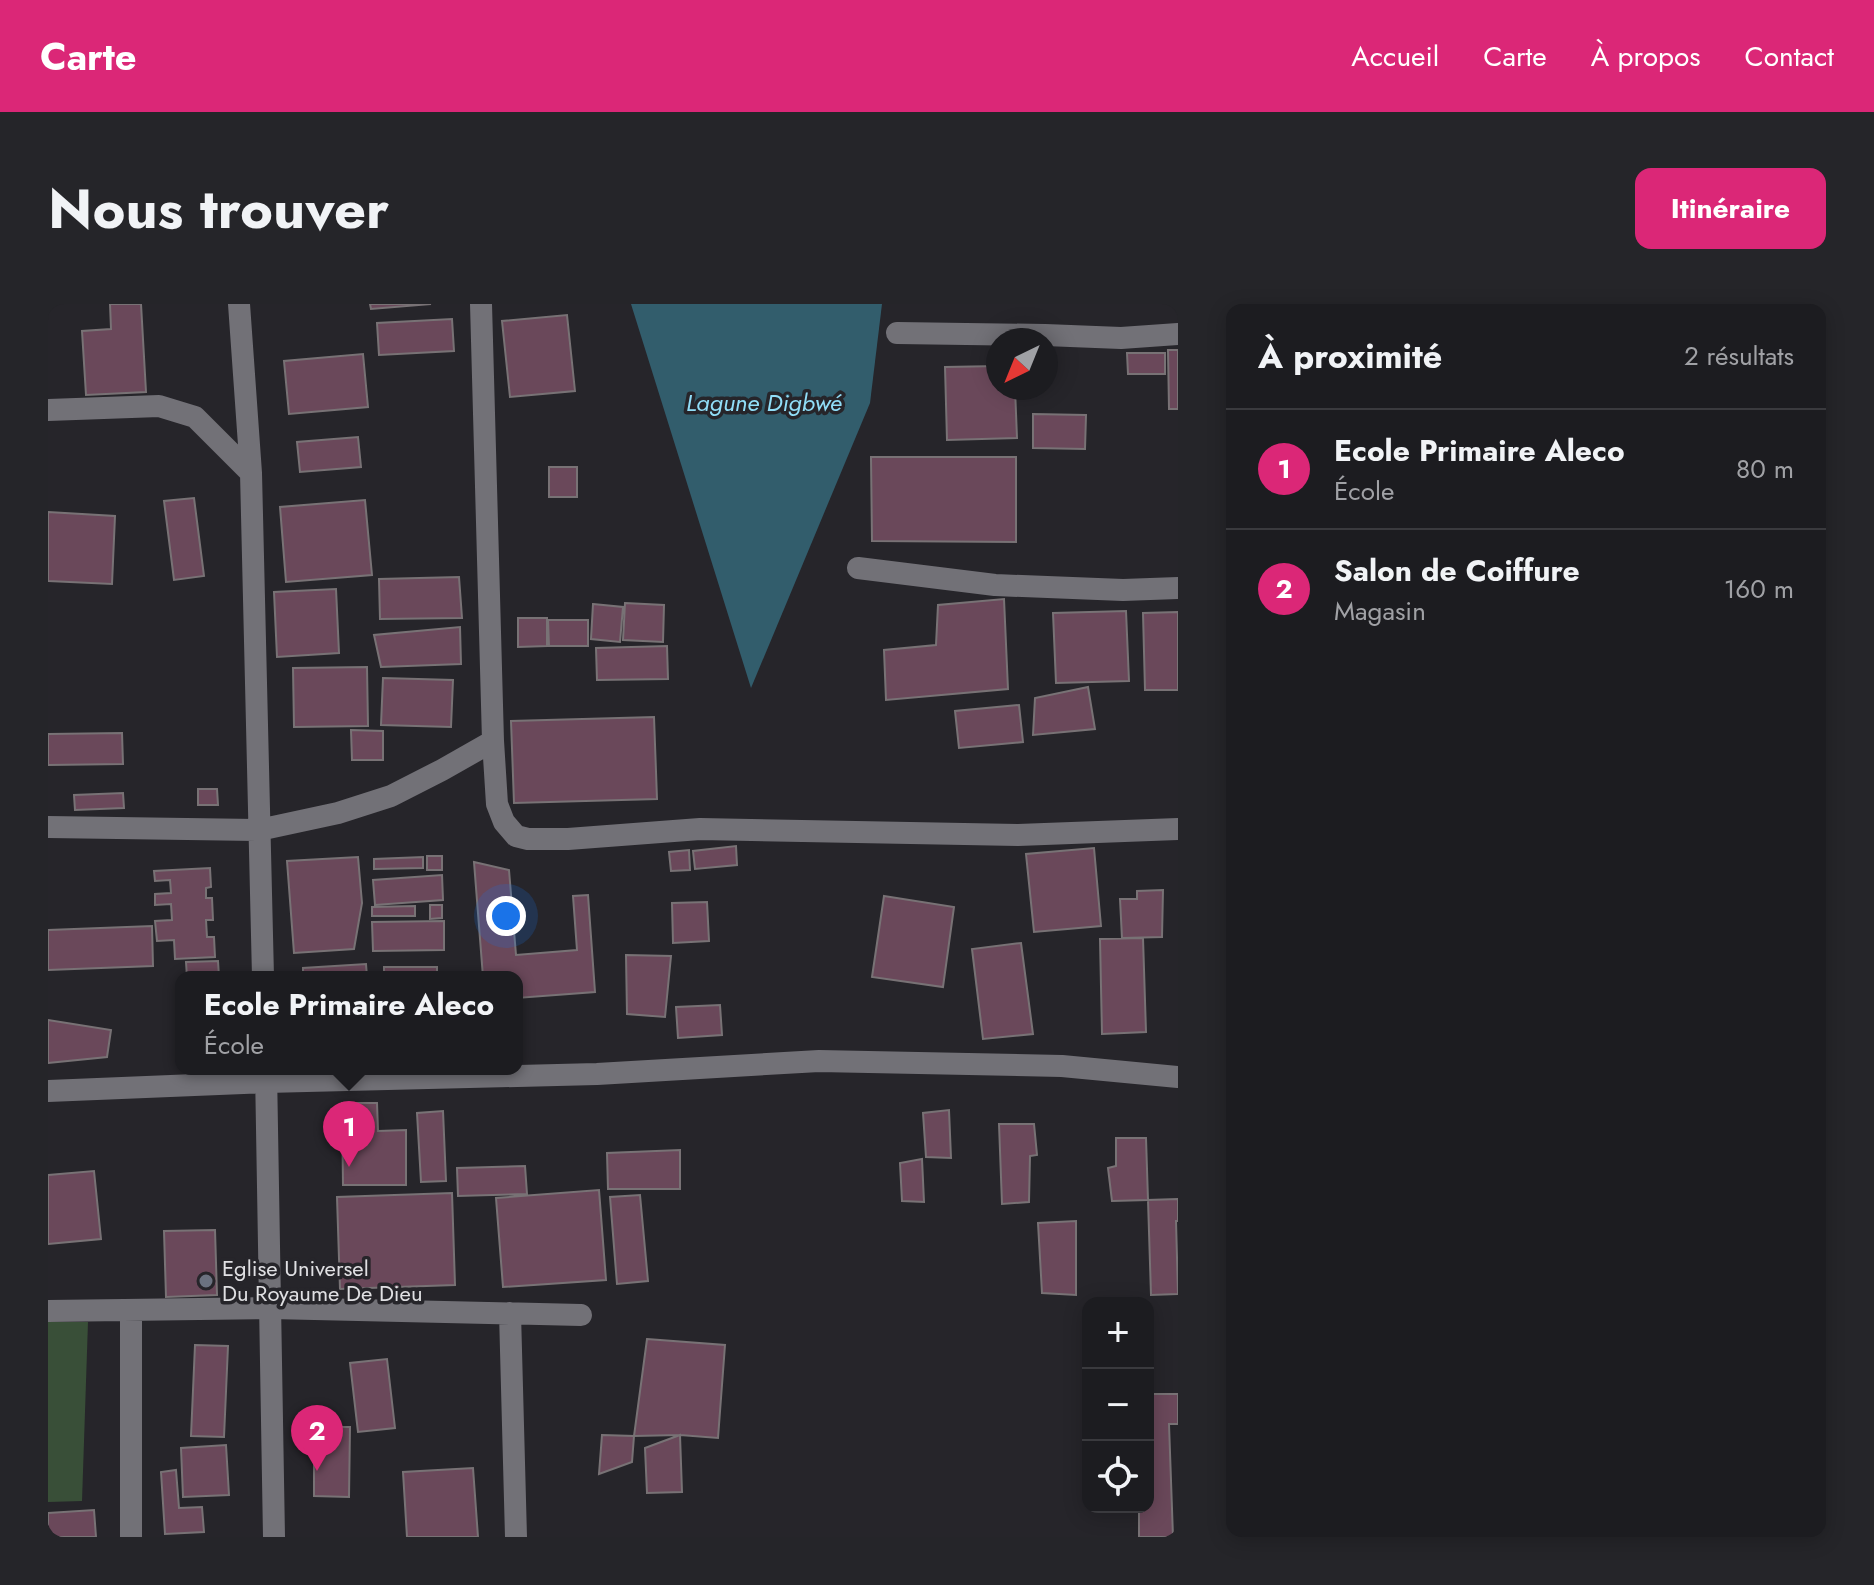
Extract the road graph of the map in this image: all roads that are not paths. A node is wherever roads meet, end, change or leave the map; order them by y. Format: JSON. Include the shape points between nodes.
{"nodes":[{"id":1,"x":239,"y":304,"type":"edge"},
{"id":2,"x":481,"y":304,"type":"edge"},
{"id":3,"x":897,"y":333,"type":"dead end"},
{"id":4,"x":1178,"y":334,"type":"edge"},
{"id":5,"x":48,"y":410,"type":"edge"},
{"id":6,"x":251,"y":473,"type":"junction"},
{"id":7,"x":858,"y":568,"type":"dead end"},
{"id":8,"x":1178,"y":588,"type":"edge"},
{"id":9,"x":493,"y":741,"type":"junction"},
{"id":10,"x":48,"y":827,"type":"edge"},
{"id":11,"x":1178,"y":829,"type":"edge"},
{"id":12,"x":259,"y":830,"type":"junction"},
{"id":13,"x":263,"y":971,"type":"edge"},
{"id":14,"x":523,"y":1074,"type":"edge"},
{"id":15,"x":432,"y":1075,"type":"edge"},
{"id":16,"x":266,"y":1076,"type":"edge"},
{"id":17,"x":1178,"y":1077,"type":"edge"},
{"id":18,"x":48,"y":1091,"type":"edge"},
{"id":19,"x":271,"y":1308,"type":"junction"},
{"id":20,"x":131,"y":1310,"type":"junction"},
{"id":21,"x":48,"y":1311,"type":"edge"},
{"id":22,"x":510,"y":1313,"type":"junction"},
{"id":23,"x":581,"y":1315,"type":"dead end"},
{"id":24,"x":131,"y":1537,"type":"edge"},
{"id":25,"x":274,"y":1537,"type":"edge"},
{"id":26,"x":516,"y":1537,"type":"edge"}],
"edges":[{"from":1,"to":6,"type":"street"},
{"from":2,"to":9,"type":"street"},
{"from":3,"to":4,"type":"street","via":[[1121,338]]},
{"from":5,"to":6,"type":"street","via":[[159,406],[195,417]]},
{"from":6,"to":12,"type":"street"},
{"from":7,"to":8,"type":"street","via":[[995,585]]},
{"from":9,"to":11,"type":"street","via":[[497,804],[516,836],[528,839],[700,829],[1018,835]]},
{"from":9,"to":12,"type":"street","via":[[391,796]]},
{"from":10,"to":12,"type":"street"},
{"from":12,"to":13,"type":"street"},
{"from":14,"to":17,"type":"street","via":[[819,1061],[1062,1066]]},
{"from":15,"to":16,"type":"street"},
{"from":16,"to":18,"type":"street"},
{"from":16,"to":19,"type":"street"},
{"from":19,"to":20,"type":"street"},
{"from":19,"to":22,"type":"street"},
{"from":19,"to":25,"type":"street"},
{"from":20,"to":21,"type":"street"},
{"from":20,"to":24,"type":"street"},
{"from":22,"to":23,"type":"street"},
{"from":22,"to":26,"type":"street"}]}
